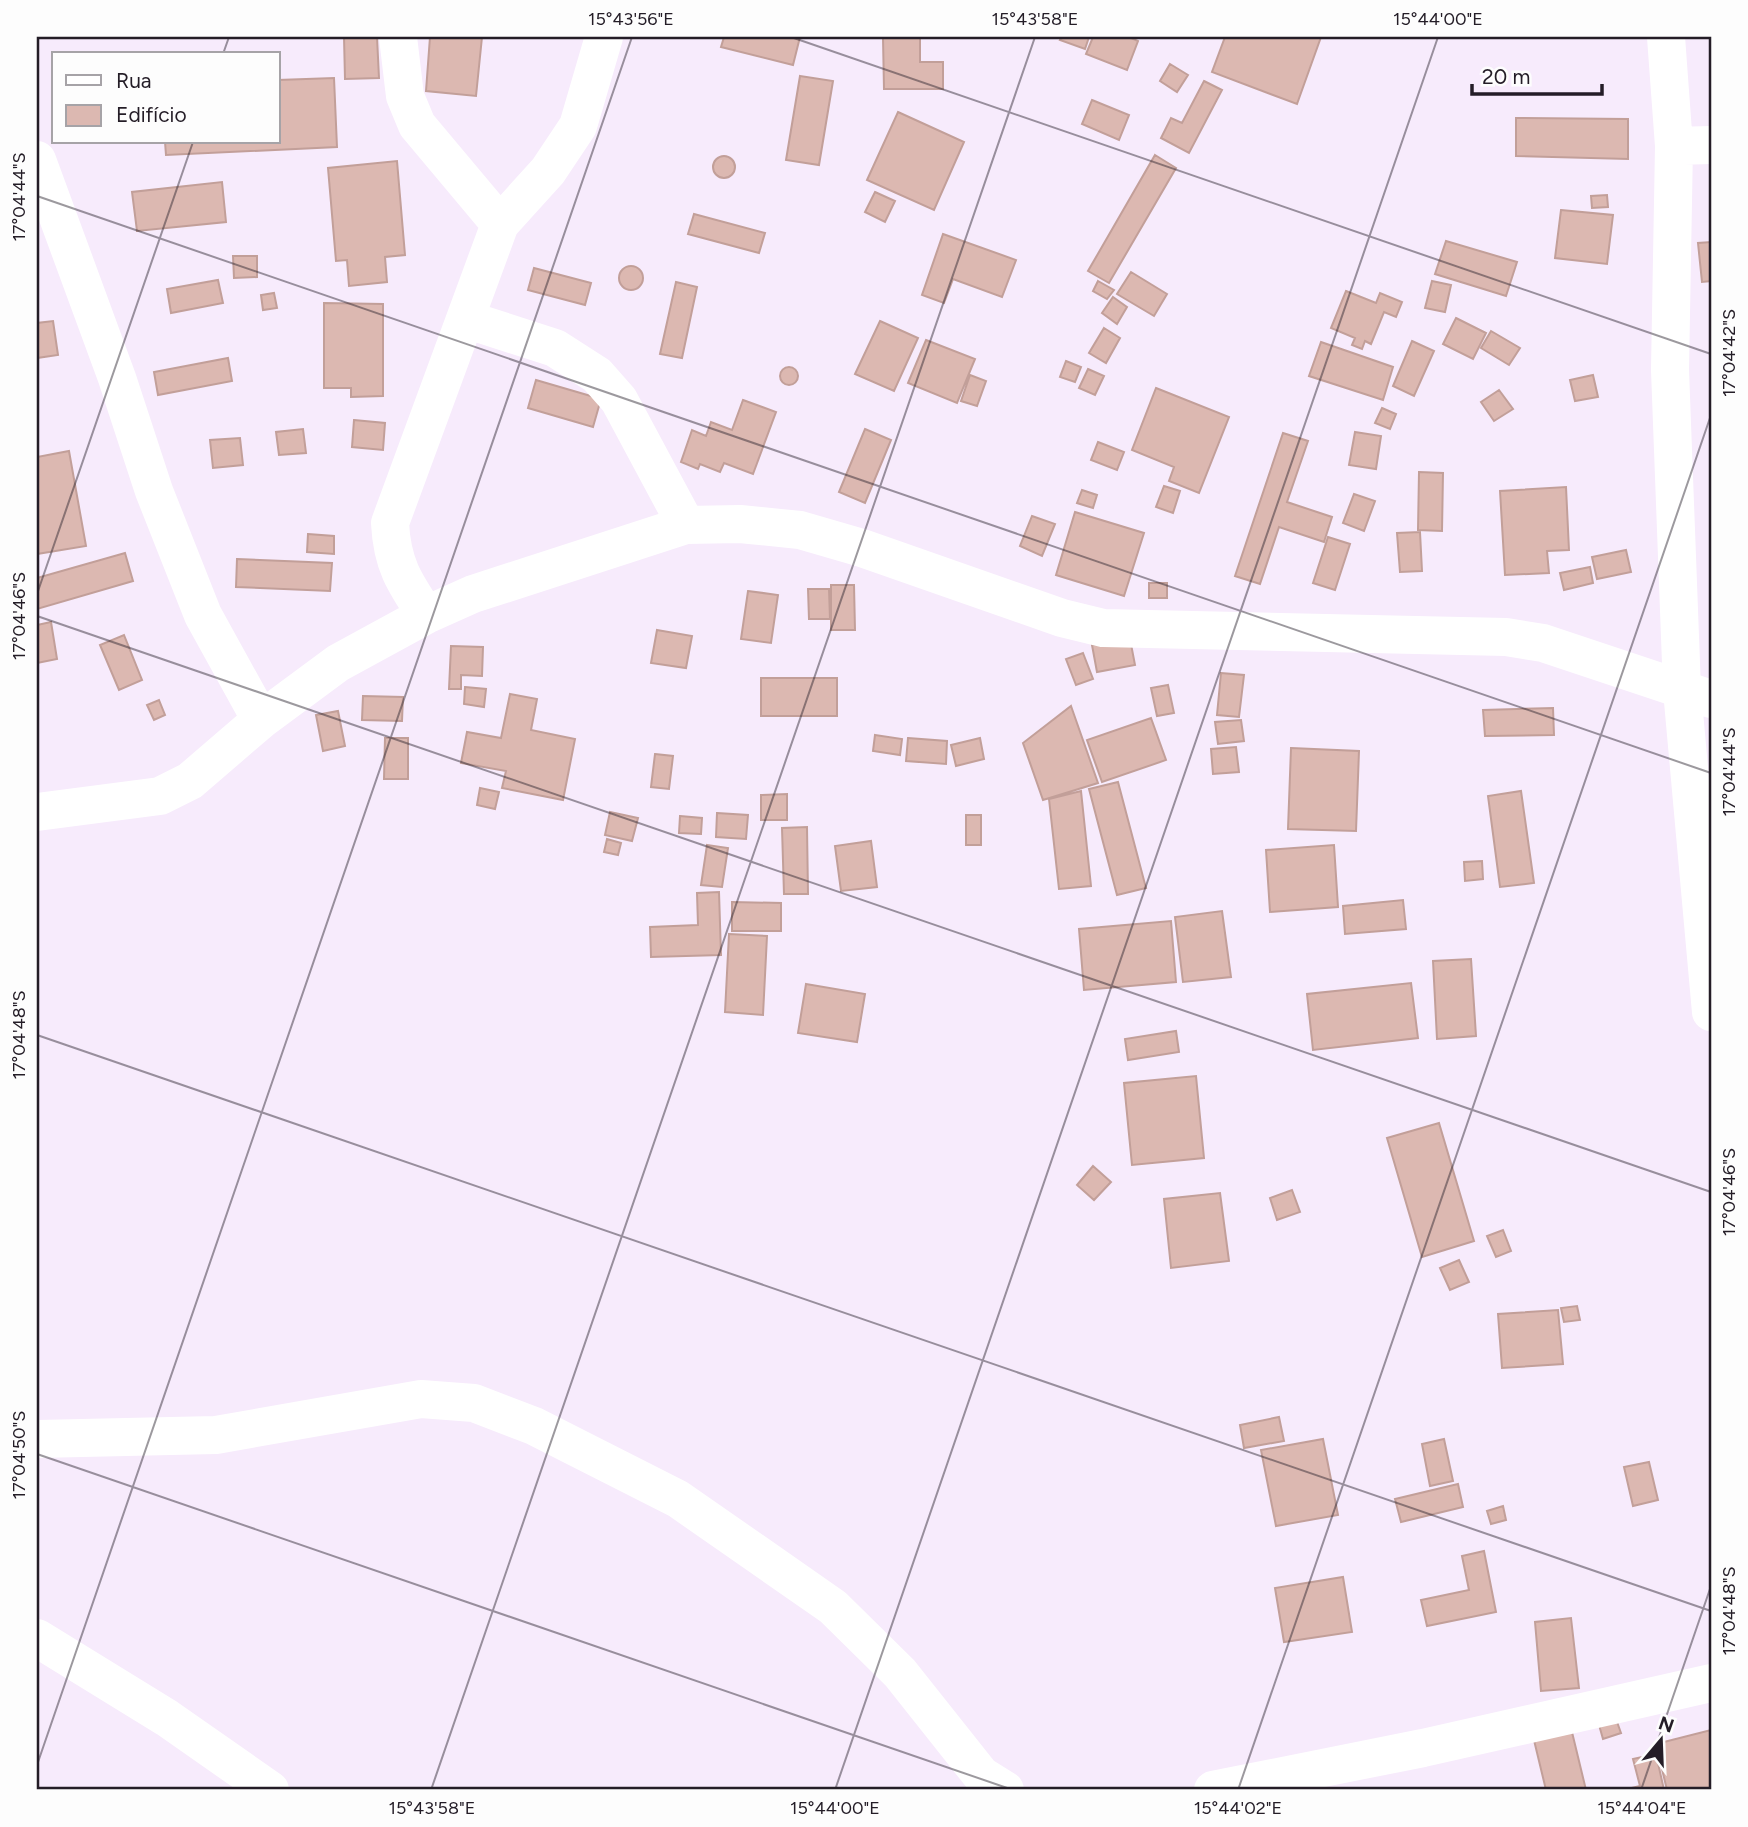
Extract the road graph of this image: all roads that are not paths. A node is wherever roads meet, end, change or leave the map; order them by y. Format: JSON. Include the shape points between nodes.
{"nodes":[{"id":1,"x":398,"y":37,"type":"edge"},
{"id":2,"x":604,"y":37,"type":"edge"},
{"id":3,"x":1666,"y":37,"type":"edge"},
{"id":4,"x":1693,"y":145,"type":"edge"},
{"id":5,"x":37,"y":160,"type":"edge"},
{"id":6,"x":500,"y":224,"type":"junction"},
{"id":7,"x":465,"y":319,"type":"junction"},
{"id":8,"x":686,"y":525,"type":"junction"},
{"id":9,"x":426,"y":615,"type":"junction"},
{"id":10,"x":1697,"y":695,"type":"edge"},
{"id":11,"x":261,"y":720,"type":"junction"},
{"id":12,"x":37,"y":812,"type":"edge"},
{"id":13,"x":1711,"y":1012,"type":"edge"},
{"id":14,"x":37,"y":1439,"type":"edge"},
{"id":15,"x":37,"y":1638,"type":"edge"},
{"id":16,"x":1711,"y":1683,"type":"edge"},
{"id":17,"x":271,"y":1790,"type":"edge"},
{"id":18,"x":1005,"y":1790,"type":"edge"},
{"id":19,"x":1213,"y":1790,"type":"edge"}],
"edges":[{"from":1,"to":6,"type":"street","via":[[405,96],[417,125]]},
{"from":2,"to":6,"type":"street","via":[[578,126],[548,171]]},
{"from":3,"to":4,"type":"street"},
{"from":4,"to":10,"type":"street","via":[[1671,370]]},
{"from":5,"to":11,"type":"street","via":[[204,615]]},
{"from":6,"to":7,"type":"street"},
{"from":7,"to":8,"type":"street","via":[[555,348],[597,375],[630,418]]},
{"from":7,"to":9,"type":"street","via":[[390,523],[391,548],[401,578]]},
{"from":8,"to":9,"type":"street","via":[[472,594]]},
{"from":8,"to":10,"type":"street","via":[[800,530],[1103,628],[1506,637],[1543,643]]},
{"from":9,"to":11,"type":"street","via":[[338,663]]},
{"from":10,"to":13,"type":"street"},
{"from":11,"to":12,"type":"street","via":[[190,781],[160,796]]},
{"from":14,"to":18,"type":"street","via":[[216,1434],[421,1399],[474,1403],[534,1426],[678,1499],[833,1607],[900,1673],[981,1775]]},
{"from":15,"to":17,"type":"street","via":[[167,1718]]},
{"from":16,"to":19,"type":"street"}]}
